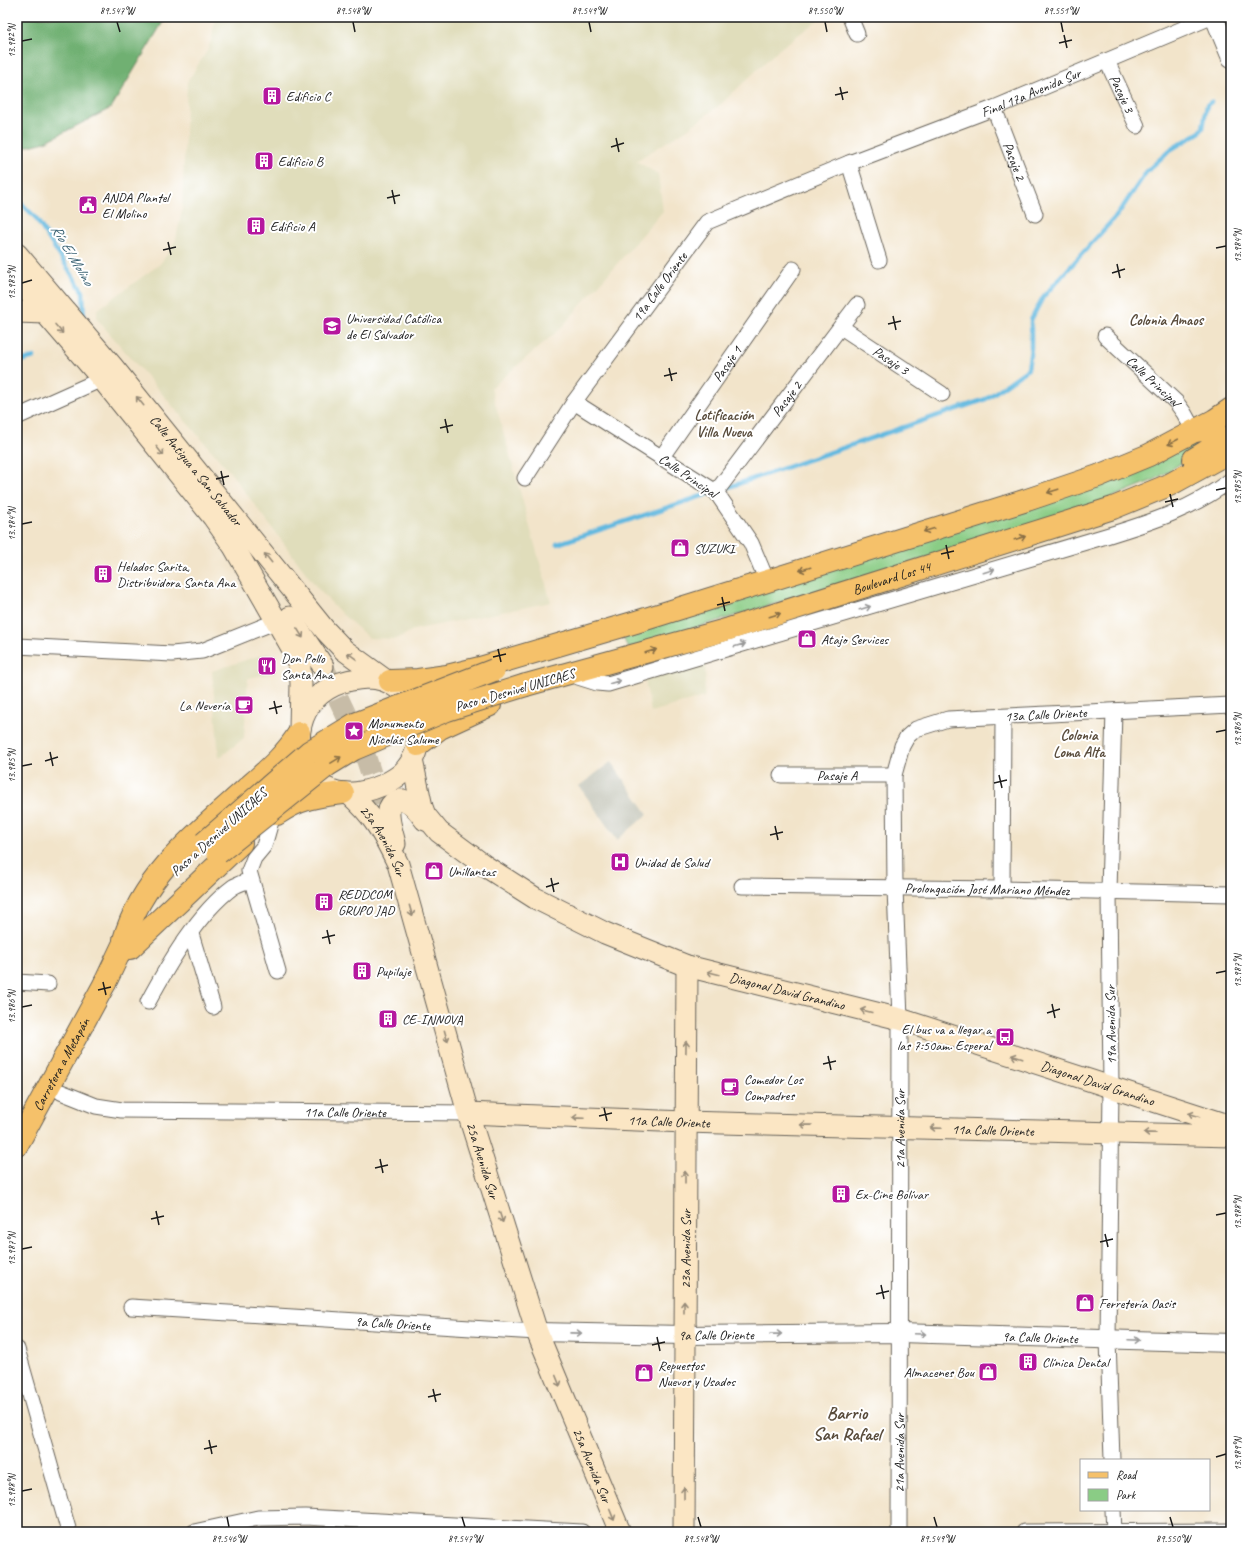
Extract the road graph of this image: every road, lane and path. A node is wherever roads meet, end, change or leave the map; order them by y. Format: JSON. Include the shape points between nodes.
{"nodes":[{"id":1,"x":850,"y":17,"type":"edge"},
{"id":2,"x":1210,"y":17,"type":"edge"},
{"id":3,"x":1214,"y":17,"type":"edge"},
{"id":4,"x":857,"y":34,"type":"dead end"},
{"id":5,"x":1229,"y":47,"type":"edge"},
{"id":6,"x":1107,"y":61,"type":"junction"},
{"id":7,"x":994,"y":108,"type":"junction"},
{"id":8,"x":1137,"y":126,"type":"dead end"},
{"id":9,"x":849,"y":163,"type":"junction"},
{"id":10,"x":1035,"y":214,"type":"dead end"},
{"id":11,"x":17,"y":254,"type":"edge"},
{"id":12,"x":879,"y":260,"type":"dead end"},
{"id":13,"x":794,"y":269,"type":"dead end"},
{"id":14,"x":17,"y":277,"type":"edge"},
{"id":15,"x":25,"y":298,"type":"edge"},
{"id":16,"x":50,"y":305,"type":"junction"},
{"id":17,"x":857,"y":305,"type":"dead end"},
{"id":18,"x":17,"y":312,"type":"edge"},
{"id":19,"x":840,"y":326,"type":"junction"},
{"id":20,"x":1105,"y":336,"type":"dead end"},
{"id":21,"x":102,"y":379,"type":"junction"},
{"id":22,"x":942,"y":394,"type":"dead end"},
{"id":23,"x":574,"y":402,"type":"junction"},
{"id":24,"x":1231,"y":409,"type":"edge"},
{"id":25,"x":17,"y":416,"type":"edge"},
{"id":26,"x":1231,"y":423,"type":"edge"},
{"id":27,"x":1194,"y":431,"type":"junction"},
{"id":28,"x":1231,"y":440,"type":"edge"},
{"id":29,"x":1231,"y":451,"type":"edge"},
{"id":30,"x":661,"y":458,"type":"junction"},
{"id":31,"x":525,"y":478,"type":"dead end"},
{"id":32,"x":1231,"y":480,"type":"edge"},
{"id":33,"x":716,"y":492,"type":"junction"},
{"id":34,"x":1147,"y":495,"type":"junction"},
{"id":35,"x":234,"y":546,"type":"junction"},
{"id":36,"x":767,"y":581,"type":"junction"},
{"id":37,"x":277,"y":621,"type":"junction"},
{"id":38,"x":636,"y":622,"type":"junction"},
{"id":39,"x":17,"y":646,"type":"edge"},
{"id":40,"x":613,"y":662,"type":"junction"},
{"id":41,"x":323,"y":666,"type":"tunnel mouth"},
{"id":42,"x":578,"y":677,"type":"junction"},
{"id":43,"x":387,"y":680,"type":"junction"},
{"id":44,"x":1231,"y":705,"type":"edge"},
{"id":45,"x":1114,"y":710,"type":"junction"},
{"id":46,"x":1002,"y":717,"type":"junction"},
{"id":47,"x":300,"y":730,"type":"junction"},
{"id":48,"x":415,"y":752,"type":"junction"},
{"id":49,"x":781,"y":775,"type":"dead end"},
{"id":50,"x":894,"y":775,"type":"junction"},
{"id":51,"x":345,"y":793,"type":"junction"},
{"id":52,"x":384,"y":813,"type":"tunnel mouth"},
{"id":53,"x":272,"y":818,"type":"junction"},
{"id":54,"x":212,"y":820,"type":"junction"},
{"id":55,"x":448,"y":840,"type":"junction"},
{"id":56,"x":220,"y":847,"type":"junction"},
{"id":57,"x":400,"y":872,"type":"junction"},
{"id":58,"x":250,"y":880,"type":"junction"},
{"id":59,"x":742,"y":886,"type":"dead end"},
{"id":60,"x":895,"y":888,"type":"junction"},
{"id":61,"x":1002,"y":888,"type":"junction"},
{"id":62,"x":1109,"y":891,"type":"junction"},
{"id":63,"x":1231,"y":894,"type":"edge"},
{"id":64,"x":191,"y":934,"type":"junction"},
{"id":65,"x":127,"y":944,"type":"junction"},
{"id":66,"x":687,"y":966,"type":"junction"},
{"id":67,"x":278,"y":971,"type":"dead end"},
{"id":68,"x":17,"y":982,"type":"edge"},
{"id":69,"x":105,"y":983,"type":"joint"},
{"id":70,"x":48,"y":984,"type":"dead end"},
{"id":71,"x":148,"y":1002,"type":"dead end"},
{"id":72,"x":212,"y":1007,"type":"dead end"},
{"id":73,"x":900,"y":1019,"type":"junction"},
{"id":74,"x":1111,"y":1088,"type":"junction"},
{"id":75,"x":54,"y":1091,"type":"junction"},
{"id":76,"x":468,"y":1113,"type":"junction"},
{"id":77,"x":685,"y":1122,"type":"junction"},
{"id":78,"x":899,"y":1126,"type":"junction"},
{"id":79,"x":1231,"y":1126,"type":"edge"},
{"id":80,"x":1111,"y":1134,"type":"junction"},
{"id":81,"x":1231,"y":1136,"type":"edge"},
{"id":82,"x":17,"y":1145,"type":"edge"},
{"id":83,"x":130,"y":1307,"type":"dead end"},
{"id":84,"x":537,"y":1332,"type":"junction"},
{"id":85,"x":898,"y":1333,"type":"junction"},
{"id":86,"x":684,"y":1335,"type":"junction"},
{"id":87,"x":1108,"y":1339,"type":"junction"},
{"id":88,"x":1231,"y":1343,"type":"edge"},
{"id":89,"x":17,"y":1349,"type":"edge"},
{"id":90,"x":1112,"y":1459,"type":"edge"},
{"id":91,"x":1114,"y":1511,"type":"edge"},
{"id":92,"x":1231,"y":1531,"type":"edge"},
{"id":93,"x":69,"y":1532,"type":"edge"},
{"id":94,"x":194,"y":1532,"type":"edge"},
{"id":95,"x":582,"y":1532,"type":"edge"},
{"id":96,"x":620,"y":1532,"type":"edge"},
{"id":97,"x":684,"y":1532,"type":"edge"},
{"id":98,"x":899,"y":1532,"type":"edge"},
{"id":99,"x":1024,"y":1532,"type":"edge"},
{"id":100,"x":1114,"y":1532,"type":"edge"}],
"edges":[{"from":1,"to":4,"type":"street"},
{"from":2,"to":6,"type":"street","name":"Final 17a Avenida Sur"},
{"from":3,"to":5,"type":"street"},
{"from":6,"to":7,"type":"street","name":"Final 17a Avenida Sur"},
{"from":6,"to":8,"type":"street","name":"Pasaje 3"},
{"from":7,"to":9,"type":"street","name":"Final 17a Avenida Sur"},
{"from":7,"to":10,"type":"street","name":"Pasaje 2"},
{"from":9,"to":12,"type":"street"},
{"from":9,"to":23,"type":"street","name":"19a Calle Oriente","via":[[706,222]]},
{"from":11,"to":16,"type":"main road","name":"Calle Antigua a San Salvador"},
{"from":13,"to":30,"type":"street","name":"Pasaje 1"},
{"from":14,"to":15,"type":"main road","name":"Calle Antigua a San Salvador"},
{"from":15,"to":16,"type":"main road","name":"Calle Antigua a San Salvador"},
{"from":16,"to":18,"type":"main road"},
{"from":16,"to":21,"type":"main road","name":"Calle Antigua a San Salvador","one_way":true},
{"from":43,"to":16,"type":"main road","name":"Calle Antigua a San Salvador","one_way":true,"via":[[344,650],[325,630]]},
{"from":17,"to":19,"type":"street","name":"Pasaje 2"},
{"from":19,"to":22,"type":"street","name":"Pasaje 3"},
{"from":19,"to":33,"type":"street","name":"Pasaje 2"},
{"from":20,"to":27,"type":"street","name":"Calle Principal","via":[[1176,402]]},
{"from":21,"to":25,"type":"street"},
{"from":21,"to":35,"type":"main road","name":"Calle Antigua a San Salvador","one_way":true},
{"from":23,"to":30,"type":"street","name":"Calle Principal"},
{"from":23,"to":31,"type":"street","name":"19a Calle Oriente"},
{"from":24,"to":27,"type":"main road"},
{"from":26,"to":28,"type":"main road","via":[[1228,428]]},
{"from":27,"to":34,"type":"main road","via":[[1208,428],[1213,430],[1218,436],[1217,443],[1210,450],[1161,479]]},
{"from":27,"to":36,"type":"main road","one_way":true,"via":[[1149,455],[1098,476]]},
{"from":29,"to":34,"type":"main road","name":"Boulevard Los 44"},
{"from":30,"to":33,"type":"street","name":"Calle Principal"},
{"from":42,"to":32,"type":"street","one_way":true,"via":[[608,684],[1106,536],[1176,513],[1197,503]]},
{"from":33,"to":36,"type":"street","name":"Calle Principal","via":[[751,543]]},
{"from":40,"to":34,"type":"main road","name":"Boulevard Los 44","one_way":true,"via":[[729,629]]},
{"from":35,"to":37,"type":"main road","name":"Calle Antigua a San Salvador"},
{"from":35,"to":41,"type":"main road","one_way":true,"via":[[255,566]]},
{"from":36,"to":38,"type":"main road"},
{"from":37,"to":39,"type":"street","via":[[202,651],[172,654]]},
{"from":37,"to":47,"type":"main road","name":"Calle Antigua a San Salvador","via":[[300,668]]},
{"from":38,"to":43,"type":"main road","via":[[447,676],[418,680]]},
{"from":38,"to":56,"type":"main road","name":"Paso a Desnivel UNICAES","bridge":true,"via":[[494,670],[355,724],[309,752]]},
{"from":40,"to":42,"type":"main road"},
{"from":56,"to":40,"type":"main road","name":"Paso a Desnivel UNICAES","one_way":true,"bridge":true,"via":[[328,765],[354,749],[447,710],[526,685]]},
{"from":42,"to":48,"type":"main road","via":[[485,706],[440,728]]},
{"from":43,"to":47,"type":"main road","via":[[353,679],[328,688],[310,705]]},
{"from":43,"to":48,"type":"main road","via":[[404,694],[414,709],[419,728]]},
{"from":44,"to":45,"type":"street","name":"13a Calle Oriente"},
{"from":45,"to":46,"type":"street","name":"13a Calle Oriente"},
{"from":45,"to":62,"type":"street","name":"19a Avenida Sur"},
{"from":46,"to":50,"type":"street","name":"13a Calle Oriente","via":[[948,718],[916,729],[902,746]]},
{"from":46,"to":61,"type":"street"},
{"from":47,"to":51,"type":"main road","via":[[300,752],[309,774],[325,787]]},
{"from":47,"to":54,"type":"main road","via":[[289,749],[276,763]]},
{"from":48,"to":51,"type":"main road","via":[[405,770],[387,783],[366,791]]},
{"from":48,"to":55,"type":"main road","name":"Diagonal David Grandino","via":[[418,792],[425,815]]},
{"from":49,"to":50,"type":"street","name":"Pasaje A"},
{"from":50,"to":60,"type":"street","name":"21a Avenida Sur"},
{"from":51,"to":53,"type":"main road","via":[[303,799]]},
{"from":51,"to":57,"type":"main road","name":"25a Avenida Sur","via":[[369,813],[381,829]]},
{"from":52,"to":57,"type":"main road"},
{"from":53,"to":56,"type":"main road"},
{"from":53,"to":58,"type":"street","via":[[264,846],[251,865]]},
{"from":54,"to":56,"type":"main road"},
{"from":54,"to":65,"type":"main road","via":[[189,839],[160,874],[128,925]]},
{"from":55,"to":57,"type":"main road","via":[[427,823],[410,803],[397,800],[388,810]]},
{"from":55,"to":66,"type":"main road","name":"Diagonal David Grandino","via":[[535,898],[605,933]]},
{"from":56,"to":65,"type":"main road","name":"Paso a Desnivel UNICAES"},
{"from":57,"to":76,"type":"main road","name":"25a Avenida Sur","one_way":true},
{"from":58,"to":64,"type":"street","via":[[229,891],[209,910]]},
{"from":58,"to":67,"type":"street"},
{"from":59,"to":60,"type":"street","name":"Prolongación José Mariano Méndez"},
{"from":60,"to":61,"type":"street","name":"Prolongación José Mariano Méndez"},
{"from":60,"to":73,"type":"street","name":"21a Avenida Sur"},
{"from":61,"to":62,"type":"street","name":"Prolongación José Mariano Méndez"},
{"from":62,"to":63,"type":"street","name":"Prolongación José Mariano Méndez"},
{"from":62,"to":74,"type":"street","name":"19a Avenida Sur"},
{"from":64,"to":71,"type":"street"},
{"from":64,"to":72,"type":"street"},
{"from":65,"to":69,"type":"main road","name":"Paso a Desnivel UNICAES"},
{"from":73,"to":66,"type":"main road","name":"Diagonal David Grandino","one_way":true},
{"from":77,"to":66,"type":"main road","name":"23a Avenida Sur","one_way":true},
{"from":68,"to":70,"type":"street"},
{"from":69,"to":75,"type":"main road","name":"Carretera a Metapán","via":[[66,1052]]},
{"from":74,"to":73,"type":"main road","name":"Diagonal David Grandino","one_way":true},
{"from":73,"to":78,"type":"street","name":"21a Avenida Sur"},
{"from":79,"to":74,"type":"main road","name":"Diagonal David Grandino","one_way":true},
{"from":74,"to":80,"type":"street","name":"19a Avenida Sur"},
{"from":75,"to":76,"type":"street","name":"11a Calle Oriente","via":[[96,1106],[122,1110]]},
{"from":75,"to":82,"type":"main road","name":"Carretera a Metapán"},
{"from":77,"to":76,"type":"main road","name":"11a Calle Oriente","one_way":true},
{"from":76,"to":84,"type":"main road","name":"25a Avenida Sur","one_way":true},
{"from":78,"to":77,"type":"main road","name":"11a Calle Oriente","one_way":true},
{"from":86,"to":77,"type":"main road","name":"23a Avenida Sur","one_way":true},
{"from":80,"to":78,"type":"main road","name":"11a Calle Oriente","one_way":true},
{"from":78,"to":85,"type":"street","name":"21a Avenida Sur"},
{"from":81,"to":80,"type":"main road","name":"11a Calle Oriente","one_way":true},
{"from":80,"to":87,"type":"street","name":"19a Avenida Sur"},
{"from":83,"to":84,"type":"street","name":"9a Calle Oriente"},
{"from":84,"to":86,"type":"street","name":"9a Calle Oriente","one_way":true},
{"from":84,"to":96,"type":"main road","name":"25a Avenida Sur","one_way":true},
{"from":86,"to":85,"type":"street","name":"9a Calle Oriente","one_way":true},
{"from":85,"to":87,"type":"street","name":"9a Calle Oriente","one_way":true},
{"from":85,"to":98,"type":"street","name":"21a Avenida Sur"},
{"from":97,"to":86,"type":"main road","name":"23a Avenida Sur","one_way":true},
{"from":87,"to":88,"type":"street","name":"9a Calle Oriente","one_way":true},
{"from":87,"to":90,"type":"street","name":"19a Avenida Sur"},
{"from":89,"to":93,"type":"street"},
{"from":91,"to":100,"type":"street"},
{"from":92,"to":100,"type":"street"},
{"from":94,"to":95,"type":"street","via":[[258,1518],[305,1517]]},
{"from":99,"to":100,"type":"street"}]}
